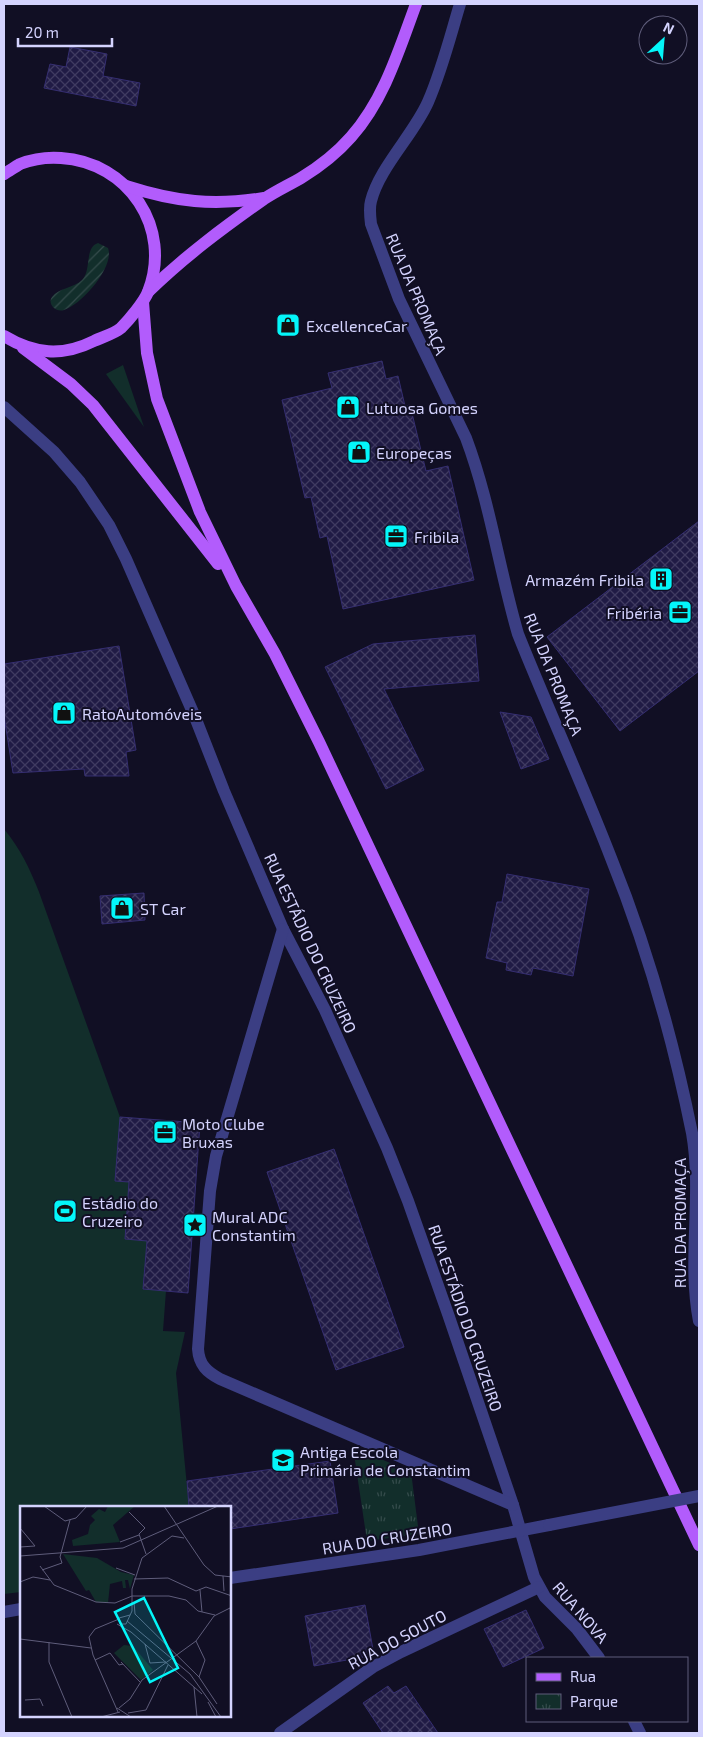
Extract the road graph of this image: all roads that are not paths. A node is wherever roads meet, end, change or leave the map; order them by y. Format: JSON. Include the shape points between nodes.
{"nodes":[{"id":1,"x":416,"y":4,"type":"edge"},
{"id":2,"x":460,"y":4,"type":"edge"},
{"id":3,"x":4,"y":174,"type":"edge"},
{"id":4,"x":126,"y":186,"type":"junction"},
{"id":5,"x":266,"y":197,"type":"junction"},
{"id":6,"x":145,"y":297,"type":"junction"},
{"id":7,"x":4,"y":336,"type":"edge"},
{"id":8,"x":19,"y":345,"type":"junction"},
{"id":9,"x":4,"y":407,"type":"edge"},
{"id":10,"x":236,"y":586,"type":"junction"},
{"id":11,"x":283,"y":929,"type":"junction"},
{"id":12,"x":696,"y":1133,"type":"edge"},
{"id":13,"x":699,"y":1321,"type":"edge"},
{"id":14,"x":699,"y":1496,"type":"edge"},
{"id":15,"x":513,"y":1505,"type":"junction"},
{"id":16,"x":520,"y":1531,"type":"junction"},
{"id":17,"x":699,"y":1544,"type":"edge"},
{"id":18,"x":231,"y":1578,"type":"edge"},
{"id":19,"x":538,"y":1587,"type":"junction"},
{"id":20,"x":20,"y":1609,"type":"edge"},
{"id":21,"x":4,"y":1612,"type":"edge"},
{"id":22,"x":598,"y":1657,"type":"edge"},
{"id":23,"x":280,"y":1733,"type":"edge"}],
"edges":[{"from":1,"to":5,"type":"main road","via":[[381,90],[352,136],[322,164]]},
{"from":2,"to":12,"type":"street","name":"RUA DA PROMAÇA","via":[[440,73],[427,103],[376,187],[370,206],[370,224],[399,299],[474,459],[518,634],[631,912],[666,1019]]},
{"from":3,"to":4,"type":"main road","via":[[21,164],[48,158],[77,159],[104,169]]},
{"from":4,"to":5,"type":"main road","via":[[182,200],[215,202]]},
{"from":4,"to":6,"type":"main road","via":[[143,209],[153,236],[155,264]]},
{"from":5,"to":6,"type":"main road","via":[[188,255]]},
{"from":6,"to":8,"type":"main road","via":[[120,329],[82,347],[50,353]]},
{"from":6,"to":10,"type":"main road","via":[[147,353],[157,399],[200,512]]},
{"from":7,"to":8,"type":"main road"},
{"from":8,"to":10,"type":"main road","via":[[71,384],[98,410]]},
{"from":9,"to":11,"type":"street","name":"RUA ESTÁDIO DO CRUZEIRO","via":[[54,452],[80,482],[108,525],[195,717]]},
{"from":10,"to":17,"type":"main road","via":[[319,742]]},
{"from":11,"to":15,"type":"street","name":"RUA ESTÁDIO DO CRUZEIRO","via":[[325,1010],[408,1201]]},
{"from":11,"to":15,"type":"street","via":[[213,1168],[198,1349],[200,1362],[205,1370],[220,1379]]},
{"from":12,"to":13,"type":"street","name":"RUA DA PROMAÇA","via":[[698,1182],[694,1281]]},
{"from":14,"to":16,"type":"street","name":"RUA DO CRUZEIRO","bridge":true},
{"from":15,"to":16,"type":"street","name":"RUA ESTÁDIO DO CRUZEIRO"},
{"from":16,"to":18,"type":"street","name":"RUA DO CRUZEIRO","via":[[419,1550]]},
{"from":16,"to":19,"type":"street","name":"RUA NOVA"},
{"from":19,"to":22,"type":"street","name":"RUA NOVA"},
{"from":19,"to":23,"type":"street","name":"RUA DO SOUTO","via":[[380,1664]]},
{"from":20,"to":21,"type":"street"}]}
